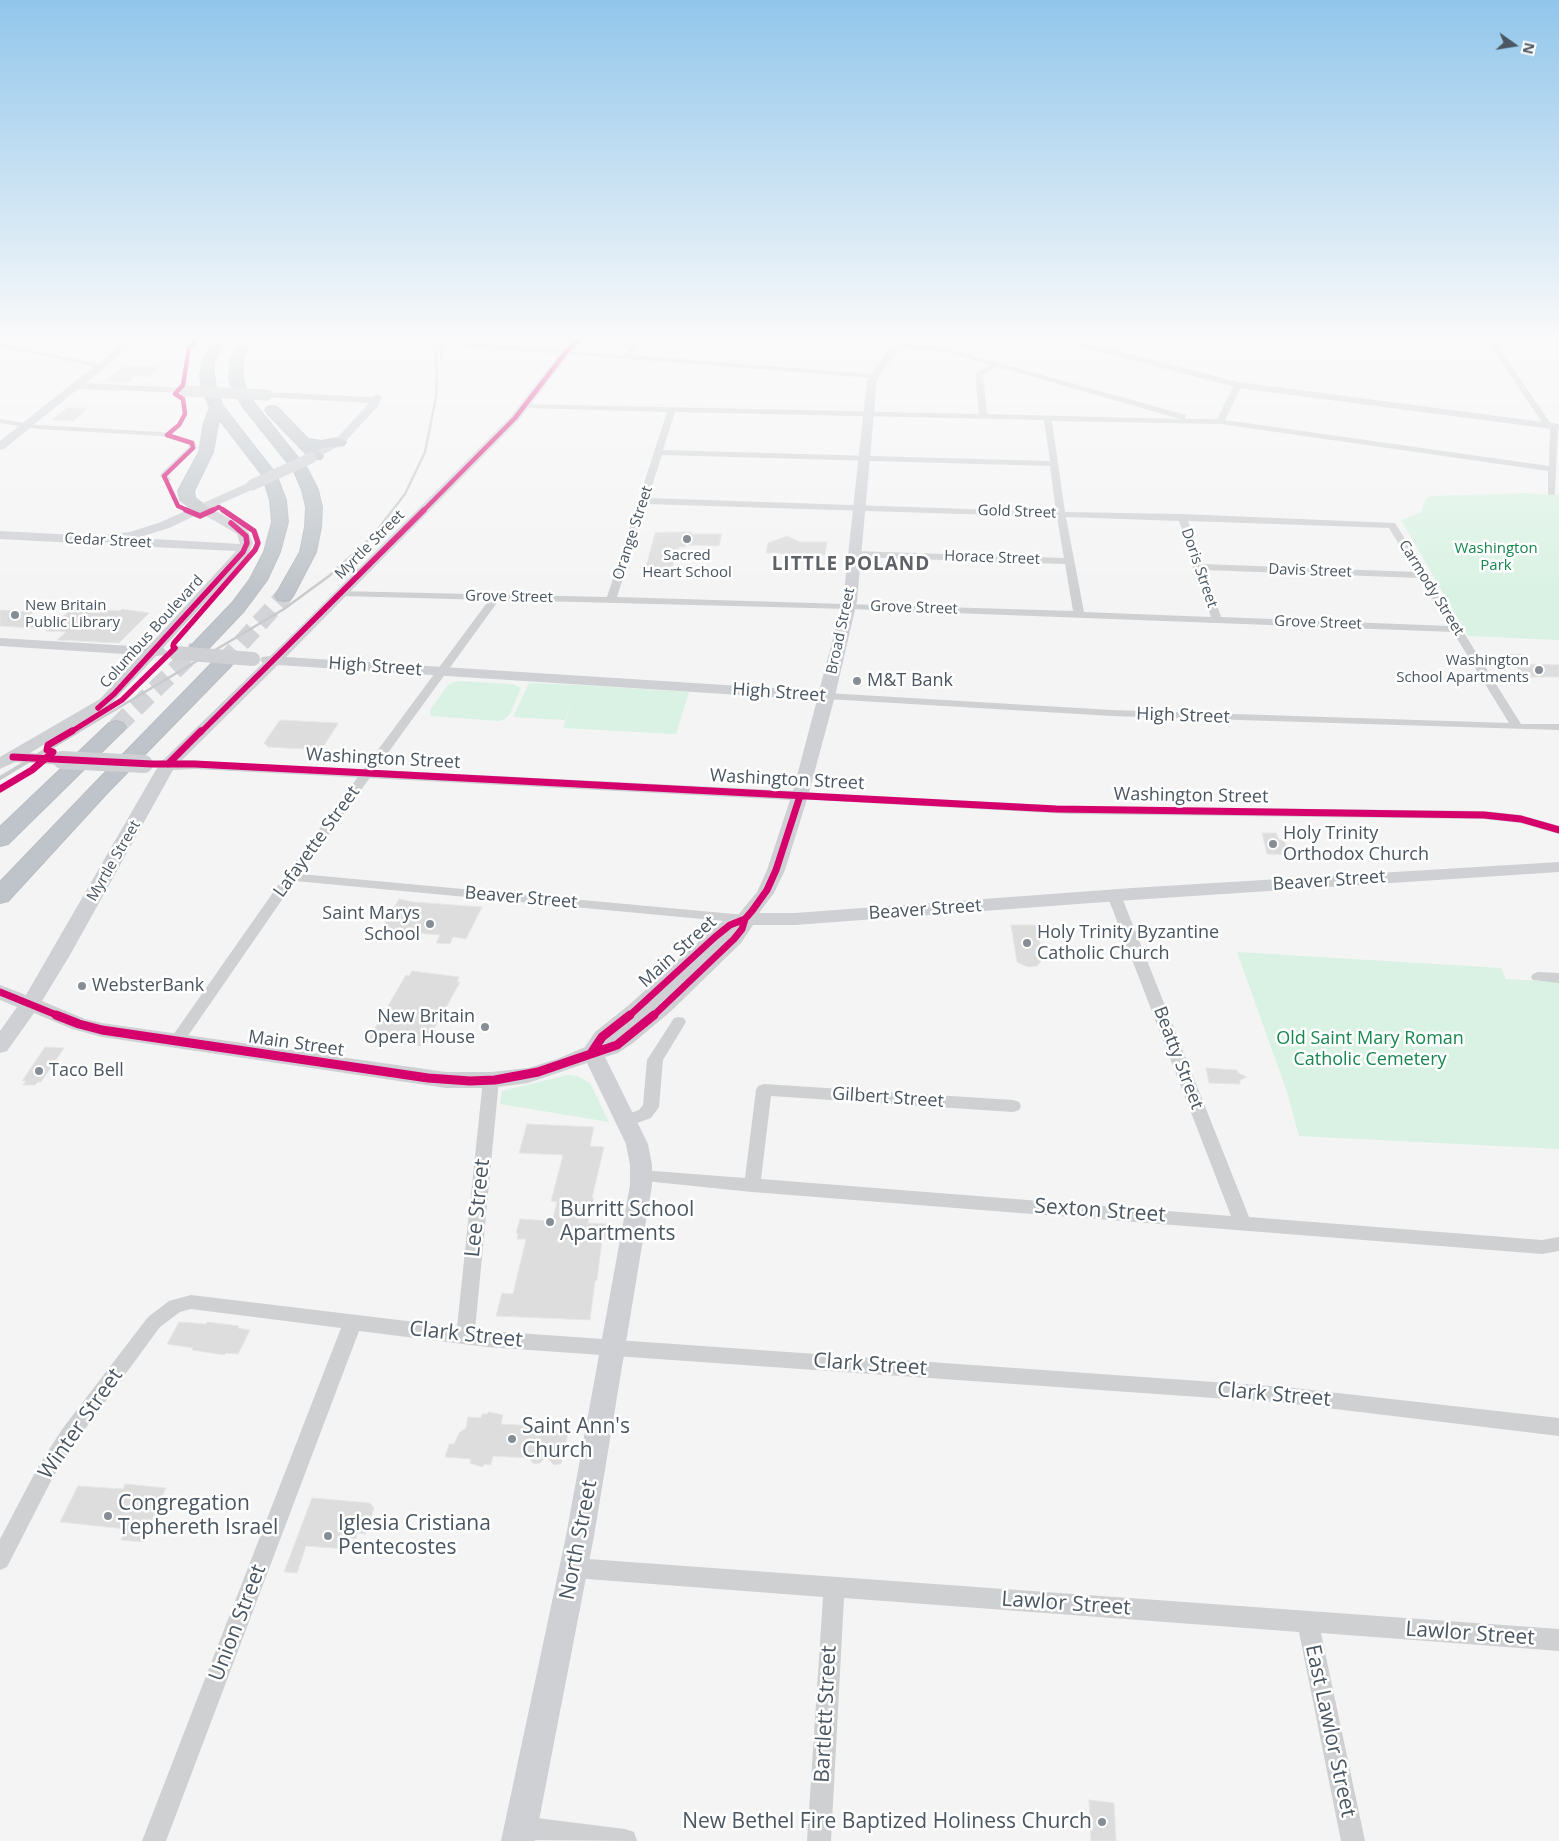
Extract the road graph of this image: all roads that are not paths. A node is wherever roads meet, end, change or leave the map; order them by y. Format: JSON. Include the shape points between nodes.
{"nodes":[{"id":1,"x":13,"y":423,"type":"edge"},
{"id":2,"x":31,"y":423,"type":"edge"},
{"id":3,"x":211,"y":423,"type":"edge"},
{"id":4,"x":229,"y":423,"type":"edge"},
{"id":5,"x":264,"y":423,"type":"edge"},
{"id":6,"x":286,"y":423,"type":"edge"},
{"id":7,"x":355,"y":423,"type":"edge"},
{"id":8,"x":508,"y":423,"type":"edge"},
{"id":9,"x":665,"y":423,"type":"edge"},
{"id":10,"x":867,"y":423,"type":"edge"},
{"id":11,"x":1049,"y":423,"type":"edge"},
{"id":12,"x":1226,"y":423,"type":"edge"},
{"id":13,"x":1524,"y":423,"type":"edge"},
{"id":14,"x":28,"y":425,"type":"junction"},
{"id":15,"x":1554,"y":427,"type":"edge"},
{"id":16,"x":339,"y":442,"type":"junction"},
{"id":17,"x":304,"y":443,"type":"junction"},
{"id":18,"x":0,"y":447,"type":"edge"},
{"id":19,"x":658,"y":452,"type":"junction"},
{"id":20,"x":313,"y":457,"type":"junction"},
{"id":21,"x":864,"y":458,"type":"junction"},
{"id":22,"x":1054,"y":464,"type":"junction"},
{"id":23,"x":1552,"y":469,"type":"junction"},
{"id":24,"x":167,"y":480,"type":"dead end"},
{"id":25,"x":252,"y":485,"type":"joint"},
{"id":26,"x":1552,"y":493,"type":"dead end"},
{"id":27,"x":643,"y":501,"type":"junction"},
{"id":28,"x":859,"y":507,"type":"junction"},
{"id":29,"x":202,"y":509,"type":"junction"},
{"id":30,"x":1061,"y":514,"type":"junction"},
{"id":31,"x":1182,"y":517,"type":"junction"},
{"id":32,"x":1392,"y":525,"type":"joint"},
{"id":33,"x":0,"y":535,"type":"edge"},
{"id":34,"x":122,"y":538,"type":"junction"},
{"id":35,"x":245,"y":548,"type":"junction"},
{"id":36,"x":855,"y":554,"type":"junction"},
{"id":37,"x":1070,"y":561,"type":"junction"},
{"id":38,"x":1197,"y":567,"type":"junction"},
{"id":39,"x":1423,"y":575,"type":"junction"},
{"id":40,"x":342,"y":593,"type":"junction"},
{"id":41,"x":284,"y":596,"type":"tunnel mouth"},
{"id":42,"x":496,"y":597,"type":"junction"},
{"id":43,"x":612,"y":599,"type":"junction"},
{"id":44,"x":849,"y":606,"type":"junction"},
{"id":45,"x":1079,"y":614,"type":"junction"},
{"id":46,"x":1217,"y":619,"type":"junction"},
{"id":47,"x":1456,"y":629,"type":"junction"},
{"id":48,"x":0,"y":642,"type":"edge"},
{"id":49,"x":196,"y":649,"type":"tunnel mouth"},
{"id":50,"x":152,"y":652,"type":"junction"},
{"id":51,"x":274,"y":661,"type":"junction"},
{"id":52,"x":223,"y":663,"type":"tunnel mouth"},
{"id":53,"x":442,"y":672,"type":"junction"},
{"id":54,"x":827,"y":696,"type":"junction"},
{"id":55,"x":116,"y":727,"type":"tunnel mouth"},
{"id":56,"x":1517,"y":727,"type":"junction"},
{"id":57,"x":1559,"y":727,"type":"edge"},
{"id":58,"x":4,"y":759,"type":"edge"},
{"id":59,"x":168,"y":764,"type":"junction"},
{"id":60,"x":367,"y":773,"type":"junction"},
{"id":61,"x":800,"y":796,"type":"junction"},
{"id":62,"x":1556,"y":825,"type":"edge"},
{"id":63,"x":0,"y":839,"type":"edge"},
{"id":64,"x":1559,"y":867,"type":"edge"},
{"id":65,"x":291,"y":877,"type":"junction"},
{"id":66,"x":1114,"y":895,"type":"junction"},
{"id":67,"x":0,"y":896,"type":"edge"},
{"id":68,"x":745,"y":918,"type":"junction"},
{"id":69,"x":1538,"y":977,"type":"dead end"},
{"id":70,"x":1559,"y":978,"type":"edge"},
{"id":71,"x":0,"y":992,"type":"edge"},
{"id":72,"x":30,"y":1004,"type":"junction"},
{"id":73,"x":679,"y":1022,"type":"dead end"},
{"id":74,"x":176,"y":1042,"type":"junction"},
{"id":75,"x":0,"y":1046,"type":"edge"},
{"id":76,"x":592,"y":1052,"type":"junction"},
{"id":77,"x":491,"y":1080,"type":"junction"},
{"id":78,"x":1013,"y":1106,"type":"dead end"},
{"id":79,"x":626,"y":1121,"type":"junction"},
{"id":80,"x":642,"y":1176,"type":"junction"},
{"id":81,"x":752,"y":1186,"type":"junction"},
{"id":82,"x":1242,"y":1222,"type":"junction"},
{"id":83,"x":1559,"y":1244,"type":"edge"},
{"id":84,"x":182,"y":1304,"type":"joint"},
{"id":85,"x":353,"y":1322,"type":"junction"},
{"id":86,"x":465,"y":1336,"type":"junction"},
{"id":87,"x":613,"y":1347,"type":"junction"},
{"id":88,"x":1559,"y":1427,"type":"edge"},
{"id":89,"x":0,"y":1560,"type":"edge"},
{"id":90,"x":574,"y":1568,"type":"junction"},
{"id":91,"x":834,"y":1587,"type":"junction"},
{"id":92,"x":1308,"y":1622,"type":"junction"},
{"id":93,"x":1559,"y":1640,"type":"edge"},
{"id":94,"x":520,"y":1835,"type":"edge"},
{"id":95,"x":154,"y":1841,"type":"edge"},
{"id":96,"x":625,"y":1841,"type":"edge"},
{"id":97,"x":819,"y":1841,"type":"edge"},
{"id":98,"x":1353,"y":1841,"type":"edge"}],
"edges":[{"from":1,"to":14,"type":"street"},
{"from":2,"to":14,"type":"street"},
{"from":3,"to":29,"type":"highway","via":[[206,452],[186,493],[188,500]]},
{"from":4,"to":49,"type":"highway","via":[[269,474],[278,500],[280,522],[272,552],[258,580],[238,607]]},
{"from":5,"to":41,"type":"highway","via":[[297,463],[311,494],[314,522],[310,547]]},
{"from":6,"to":17,"type":"highway"},
{"from":7,"to":16,"type":"street"},
{"from":8,"to":40,"type":"street","name":"Myrtle Street"},
{"from":9,"to":19,"type":"street","name":"Orange Street"},
{"from":10,"to":21,"type":"street","name":"Broad Street"},
{"from":11,"to":22,"type":"street"},
{"from":12,"to":23,"type":"street"},
{"from":13,"to":15,"type":"street"},
{"from":14,"to":18,"type":"street"},
{"from":14,"to":24,"type":"street","via":[[162,434],[192,443],[193,448],[166,472]]},
{"from":15,"to":23,"type":"street"},
{"from":16,"to":17,"type":"highway"},
{"from":16,"to":20,"type":"street"},
{"from":17,"to":20,"type":"highway"},
{"from":19,"to":21,"type":"street"},
{"from":19,"to":27,"type":"street","name":"Orange Street"},
{"from":20,"to":25,"type":"street","bridge":true},
{"from":21,"to":22,"type":"street"},
{"from":21,"to":28,"type":"street","name":"Broad Street"},
{"from":22,"to":30,"type":"street"},
{"from":23,"to":26,"type":"street"},
{"from":25,"to":29,"type":"street"},
{"from":27,"to":28,"type":"street","name":"Gold Street"},
{"from":27,"to":43,"type":"street","name":"Orange Street"},
{"from":28,"to":30,"type":"street","name":"Gold Street"},
{"from":28,"to":36,"type":"street","name":"Broad Street"},
{"from":29,"to":34,"type":"street","via":[[154,530]]},
{"from":29,"to":35,"type":"street","via":[[242,531],[247,540]]},
{"from":30,"to":31,"type":"street","name":"Gold Street"},
{"from":30,"to":37,"type":"street"},
{"from":31,"to":32,"type":"street","name":"Gold Street"},
{"from":31,"to":38,"type":"street","name":"Doris Street"},
{"from":32,"to":39,"type":"street","name":"Carmody Street"},
{"from":33,"to":34,"type":"street","name":"Cedar Street","via":[[91,540]]},
{"from":34,"to":35,"type":"street","name":"Cedar Street","via":[[130,542]]},
{"from":35,"to":50,"type":"street","name":"Columbus Boulevard"},
{"from":36,"to":37,"type":"street","name":"Horace Street"},
{"from":36,"to":44,"type":"street","name":"Broad Street"},
{"from":37,"to":45,"type":"street"},
{"from":38,"to":39,"type":"street","name":"Davis Street"},
{"from":38,"to":46,"type":"street","name":"Doris Street"},
{"from":39,"to":47,"type":"street","name":"Carmody Street"},
{"from":40,"to":42,"type":"street","name":"Grove Street"},
{"from":40,"to":51,"type":"street","name":"Myrtle Street"},
{"from":42,"to":43,"type":"street","name":"Grove Street"},
{"from":42,"to":53,"type":"street","name":"Lafayette Street"},
{"from":43,"to":44,"type":"street","name":"Grove Street"},
{"from":44,"to":45,"type":"street","name":"Grove Street"},
{"from":44,"to":54,"type":"street","name":"Broad Street"},
{"from":45,"to":46,"type":"street","name":"Grove Street"},
{"from":46,"to":47,"type":"street","name":"Grove Street"},
{"from":47,"to":56,"type":"street","name":"Carmody Street"},
{"from":48,"to":50,"type":"street","name":"High Street"},
{"from":50,"to":51,"type":"street","name":"High Street","bridge":true},
{"from":50,"to":58,"type":"street","name":"Columbus Boulevard","via":[[104,704]]},
{"from":51,"to":53,"type":"street","name":"High Street"},
{"from":51,"to":59,"type":"street","name":"Myrtle Street"},
{"from":52,"to":67,"type":"highway"},
{"from":53,"to":54,"type":"street","name":"High Street"},
{"from":53,"to":60,"type":"street","name":"Lafayette Street"},
{"from":54,"to":56,"type":"street","name":"High Street","via":[[1100,713]]},
{"from":54,"to":61,"type":"street","name":"Broad Street"},
{"from":55,"to":63,"type":"highway"},
{"from":56,"to":57,"type":"street","name":"High Street"},
{"from":58,"to":59,"type":"street","name":"Washington Street","bridge":true},
{"from":59,"to":60,"type":"street","name":"Washington Street"},
{"from":59,"to":72,"type":"street","name":"Myrtle Street"},
{"from":60,"to":61,"type":"street","name":"Washington Street"},
{"from":60,"to":65,"type":"street","name":"Lafayette Street"},
{"from":61,"to":62,"type":"street","name":"Washington Street","via":[[1069,810],[1475,814]]},
{"from":61,"to":68,"type":"street","name":"Broad Street","via":[[772,880]]},
{"from":64,"to":66,"type":"street","name":"Beaver Street"},
{"from":65,"to":68,"type":"street","name":"Beaver Street"},
{"from":65,"to":74,"type":"street","name":"Lafayette Street"},
{"from":66,"to":68,"type":"street","name":"Beaver Street","via":[[795,919]]},
{"from":66,"to":82,"type":"street","name":"Beatty Street"},
{"from":68,"to":76,"type":"street","name":"Main Street","via":[[734,939],[647,1022],[615,1046]]},
{"from":69,"to":70,"type":"street"},
{"from":71,"to":72,"type":"street","name":"Main Street"},
{"from":72,"to":74,"type":"street","name":"Main Street","via":[[94,1029]]},
{"from":72,"to":75,"type":"street","name":"Myrtle Street"},
{"from":73,"to":79,"type":"street","via":[[655,1060],[651,1107],[645,1114]]},
{"from":74,"to":77,"type":"street","name":"Main Street","via":[[428,1078]]},
{"from":76,"to":77,"type":"street","name":"Main Street","via":[[538,1072]]},
{"from":76,"to":79,"type":"street","name":"North Street"},
{"from":77,"to":86,"type":"street","name":"Lee Street"},
{"from":78,"to":81,"type":"street","name":"Gilbert Street","via":[[764,1090]]},
{"from":79,"to":80,"type":"street","name":"North Street","via":[[638,1148]]},
{"from":80,"to":81,"type":"street","name":"Sexton Street"},
{"from":80,"to":87,"type":"street","name":"North Street"},
{"from":81,"to":82,"type":"street","name":"Sexton Street"},
{"from":82,"to":83,"type":"street","name":"Sexton Street","via":[[1542,1247]]},
{"from":84,"to":85,"type":"street","name":"Clark Street","via":[[204,1302]]},
{"from":84,"to":89,"type":"street","name":"Winter Street","via":[[165,1313],[149,1328],[70,1434],[46,1471]]},
{"from":85,"to":86,"type":"street","name":"Clark Street"},
{"from":85,"to":95,"type":"street","name":"Union Street"},
{"from":86,"to":87,"type":"street","name":"Clark Street"},
{"from":87,"to":88,"type":"street","name":"Clark Street","via":[[1285,1395]]},
{"from":87,"to":90,"type":"street","name":"North Street"},
{"from":90,"to":91,"type":"street","name":"Lawlor Street"},
{"from":90,"to":94,"type":"street","name":"North Street"},
{"from":91,"to":92,"type":"street","name":"Lawlor Street"},
{"from":91,"to":97,"type":"street","name":"Bartlett Street"},
{"from":92,"to":93,"type":"street","name":"Lawlor Street"},
{"from":92,"to":98,"type":"street","name":"East Lawlor Street"},
{"from":94,"to":96,"type":"street"}]}
